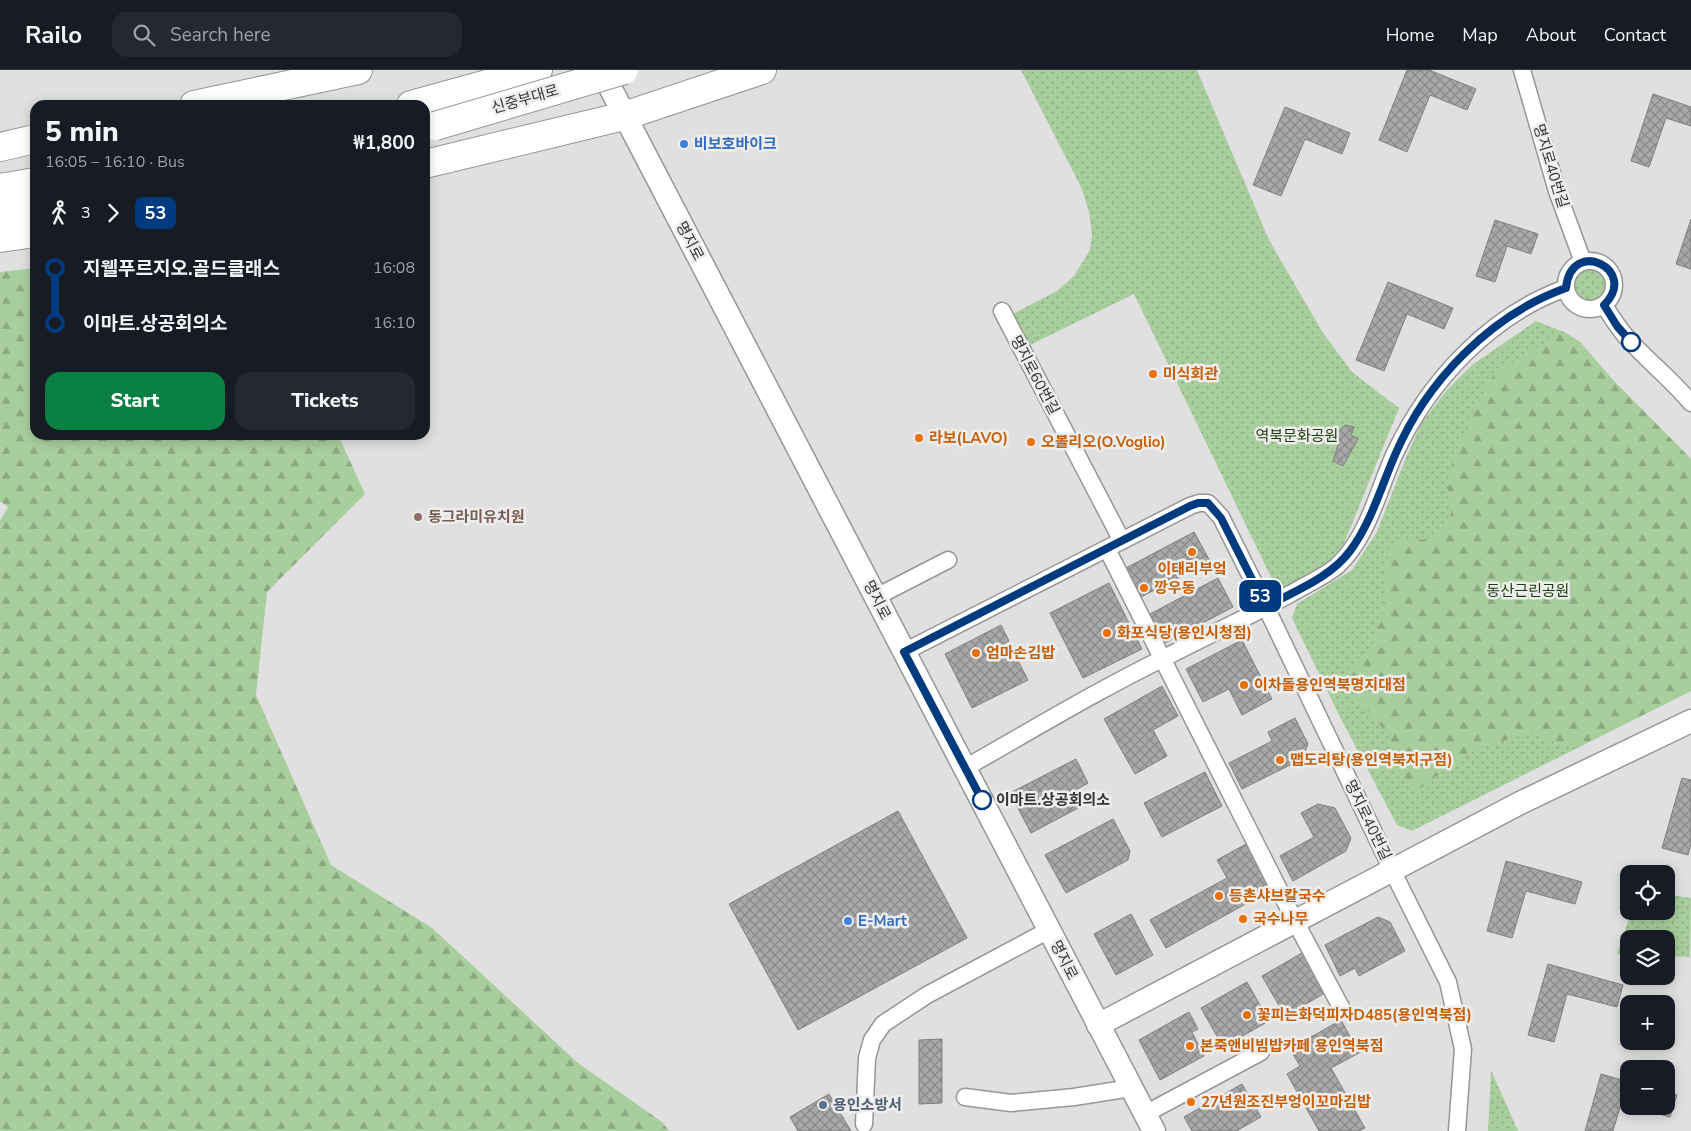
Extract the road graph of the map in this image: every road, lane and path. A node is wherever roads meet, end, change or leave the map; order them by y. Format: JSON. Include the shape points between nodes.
{"nodes":[{"id":1,"x":358,"y":70,"type":"edge"},
{"id":2,"x":538,"y":70,"type":"edge"},
{"id":3,"x":601,"y":70,"type":"edge"},
{"id":4,"x":624,"y":70,"type":"edge"},
{"id":5,"x":762,"y":70,"type":"edge"},
{"id":6,"x":1522,"y":70,"type":"edge"},
{"id":7,"x":217,"y":100,"type":"edge"},
{"id":8,"x":430,"y":113,"type":"edge"},
{"id":9,"x":430,"y":114,"type":"edge"},
{"id":10,"x":624,"y":116,"type":"junction"},
{"id":11,"x":30,"y":140,"type":"edge"},
{"id":12,"x":0,"y":147,"type":"edge"},
{"id":13,"x":430,"y":163,"type":"edge"},
{"id":14,"x":30,"y":183,"type":"edge"},
{"id":15,"x":0,"y":188,"type":"edge"},
{"id":16,"x":30,"y":206,"type":"edge"},
{"id":17,"x":0,"y":211,"type":"edge"},
{"id":18,"x":30,"y":234,"type":"edge"},
{"id":19,"x":0,"y":238,"type":"edge"},
{"id":20,"x":1583,"y":262,"type":"junction"},
{"id":21,"x":1566,"y":288,"type":"junction"},
{"id":22,"x":1604,"y":305,"type":"junction"},
{"id":23,"x":1002,"y":312,"type":"dead end"},
{"id":24,"x":1691,"y":403,"type":"edge"},
{"id":25,"x":1122,"y":541,"type":"junction"},
{"id":26,"x":1107,"y":549,"type":"junction"},
{"id":27,"x":948,"y":560,"type":"dead end"},
{"id":28,"x":876,"y":597,"type":"junction"},
{"id":29,"x":1266,"y":607,"type":"junction"},
{"id":30,"x":904,"y":652,"type":"junction"},
{"id":31,"x":1162,"y":659,"type":"junction"},
{"id":32,"x":1691,"y":721,"type":"edge"},
{"id":33,"x":965,"y":768,"type":"junction"},
{"id":34,"x":1392,"y":870,"type":"junction"},
{"id":35,"x":1295,"y":921,"type":"junction"},
{"id":36,"x":1049,"y":930,"type":"junction"},
{"id":37,"x":1342,"y":1009,"type":"dead end"},
{"id":38,"x":1098,"y":1025,"type":"junction"},
{"id":39,"x":1262,"y":1052,"type":"dead end"},
{"id":40,"x":1131,"y":1088,"type":"junction"},
{"id":41,"x":965,"y":1097,"type":"dead end"},
{"id":42,"x":1149,"y":1123,"type":"edge"},
{"id":43,"x":864,"y":1124,"type":"dead end"},
{"id":44,"x":1457,"y":1131,"type":"edge"}],
"edges":[{"from":1,"to":7,"type":"highway"},
{"from":2,"to":8,"type":"highway","name":"신중부대로"},
{"from":3,"to":10,"type":"main road","name":"명지로"},
{"from":4,"to":9,"type":"highway","name":"신중부대로","bridge":true},
{"from":5,"to":10,"type":"highway"},
{"from":6,"to":20,"type":"street","name":"명지로40번길","via":[[1557,190]]},
{"from":10,"to":13,"type":"highway"},
{"from":10,"to":28,"type":"main road","name":"명지로"},
{"from":11,"to":12,"type":"highway"},
{"from":14,"to":15,"type":"highway"},
{"from":16,"to":17,"type":"highway"},
{"from":18,"to":19,"type":"highway"},
{"from":20,"to":21,"type":"street","via":[[1570,272]]},
{"from":20,"to":22,"type":"street","via":[[1598,262],[1610,271],[1613,293]]},
{"from":21,"to":22,"type":"street","via":[[1568,296],[1580,307],[1596,309]]},
{"from":21,"to":29,"type":"street","via":[[1514,313],[1450,368],[1412,421],[1350,551],[1325,574]]},
{"from":22,"to":24,"type":"street","via":[[1632,343]]},
{"from":23,"to":25,"type":"street","name":"명지로60번길"},
{"from":25,"to":26,"type":"street"},
{"from":25,"to":29,"type":"street","name":"명지로40번길","via":[[1190,506],[1208,503],[1221,518]]},
{"from":26,"to":30,"type":"street"},
{"from":26,"to":31,"type":"street"},
{"from":27,"to":28,"type":"street"},
{"from":28,"to":30,"type":"main road","name":"명지로"},
{"from":29,"to":31,"type":"street"},
{"from":29,"to":34,"type":"street","name":"명지로40번길"},
{"from":30,"to":33,"type":"main road","name":"명지로"},
{"from":31,"to":33,"type":"street"},
{"from":31,"to":35,"type":"street"},
{"from":32,"to":34,"type":"main road","name":"명지로40번길","via":[[1520,803]]},
{"from":33,"to":36,"type":"main road","name":"명지로"},
{"from":34,"to":35,"type":"main road","name":"명지로40번길"},
{"from":34,"to":44,"type":"street","name":"명지로40번길","via":[[1448,982],[1463,1049]]},
{"from":35,"to":37,"type":"street"},
{"from":35,"to":38,"type":"main road","name":"명지로40번길"},
{"from":36,"to":38,"type":"main road","name":"명지로"},
{"from":36,"to":43,"type":"street","via":[[927,995],[883,1024],[872,1040],[867,1058]]},
{"from":38,"to":40,"type":"main road","name":"명지로"},
{"from":39,"to":42,"type":"street"},
{"from":40,"to":41,"type":"street","via":[[1011,1103]]},
{"from":40,"to":42,"type":"main road","name":"명지로"}]}
